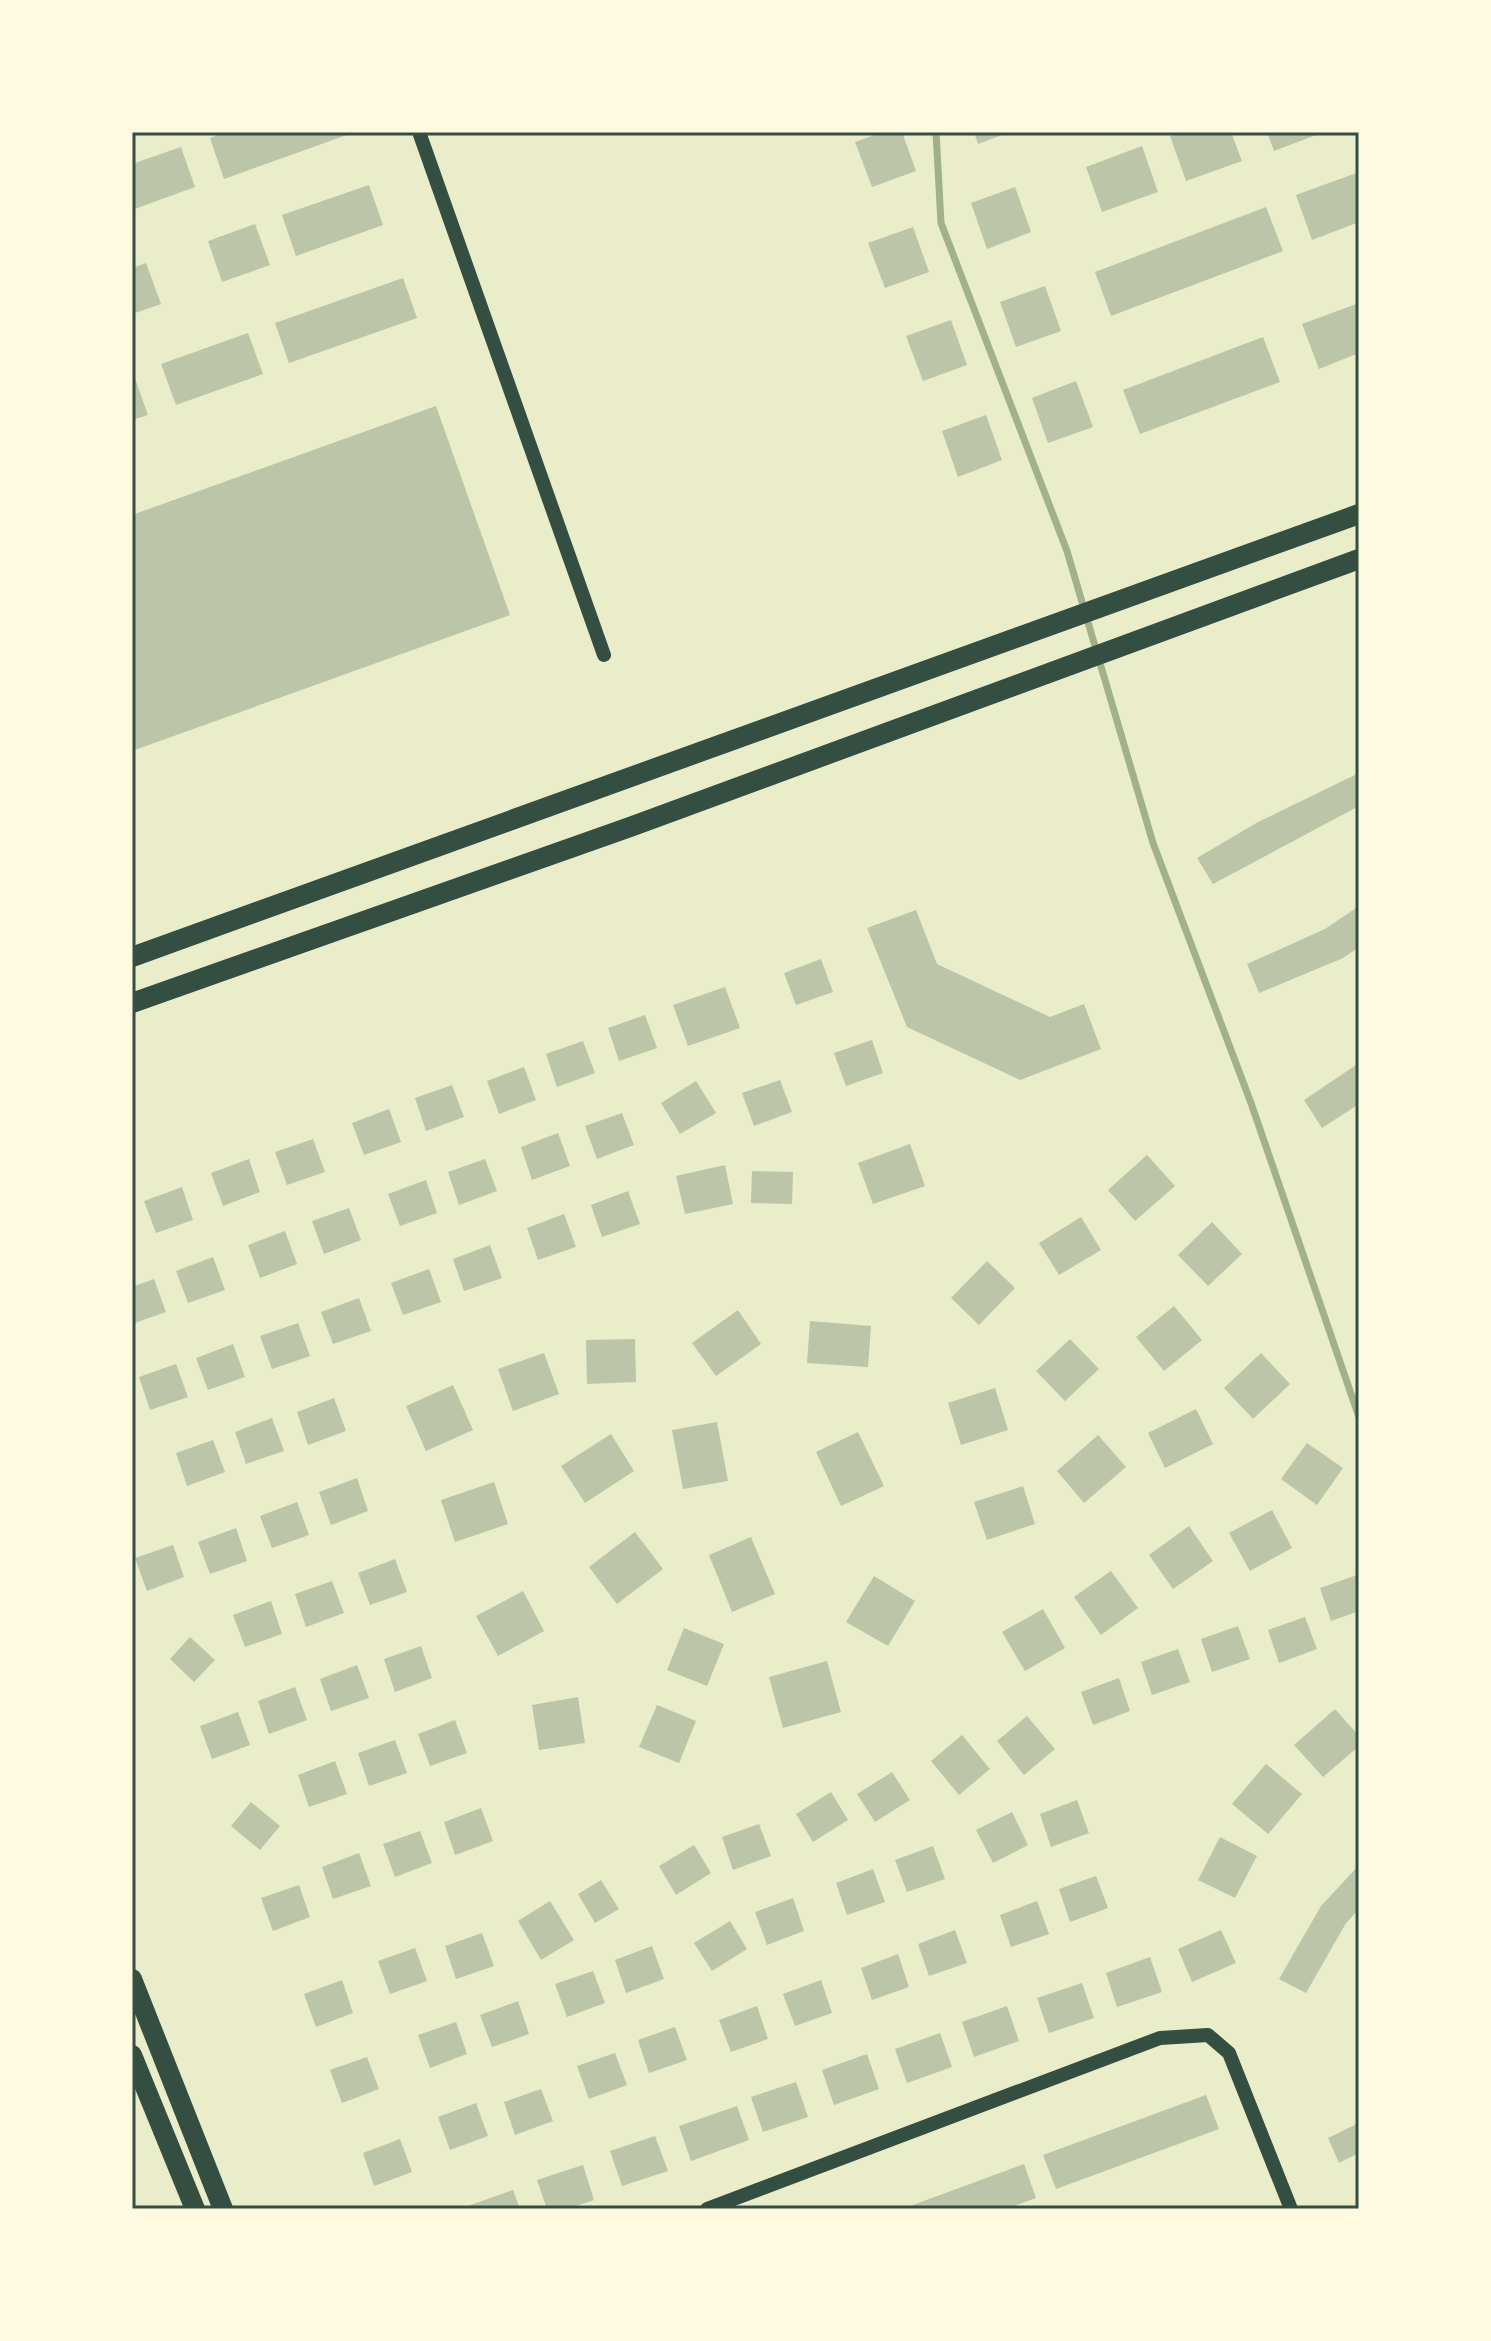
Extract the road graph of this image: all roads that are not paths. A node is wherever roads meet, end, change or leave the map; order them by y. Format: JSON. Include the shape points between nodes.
{"nodes":[{"id":1,"x":419,"y":132,"type":"edge"},
{"id":2,"x":1359,"y":514,"type":"edge"},
{"id":3,"x":1359,"y":559,"type":"edge"},
{"id":4,"x":604,"y":655,"type":"dead end"},
{"id":5,"x":132,"y":957,"type":"edge"},
{"id":6,"x":132,"y":1003,"type":"edge"},
{"id":7,"x":132,"y":1979,"type":"edge"},
{"id":8,"x":132,"y":2055,"type":"edge"},
{"id":9,"x":195,"y":2209,"type":"edge"},
{"id":10,"x":223,"y":2209,"type":"edge"},
{"id":11,"x":707,"y":2209,"type":"edge"},
{"id":12,"x":1291,"y":2209,"type":"edge"}],
"edges":[{"from":1,"to":4,"type":"street"},
{"from":2,"to":5,"type":"main road"},
{"from":3,"to":6,"type":"main road"},
{"from":7,"to":10,"type":"main road"},
{"from":8,"to":9,"type":"main road"},
{"from":11,"to":12,"type":"street","via":[[1160,2038],[1208,2035],[1229,2053]]}]}
